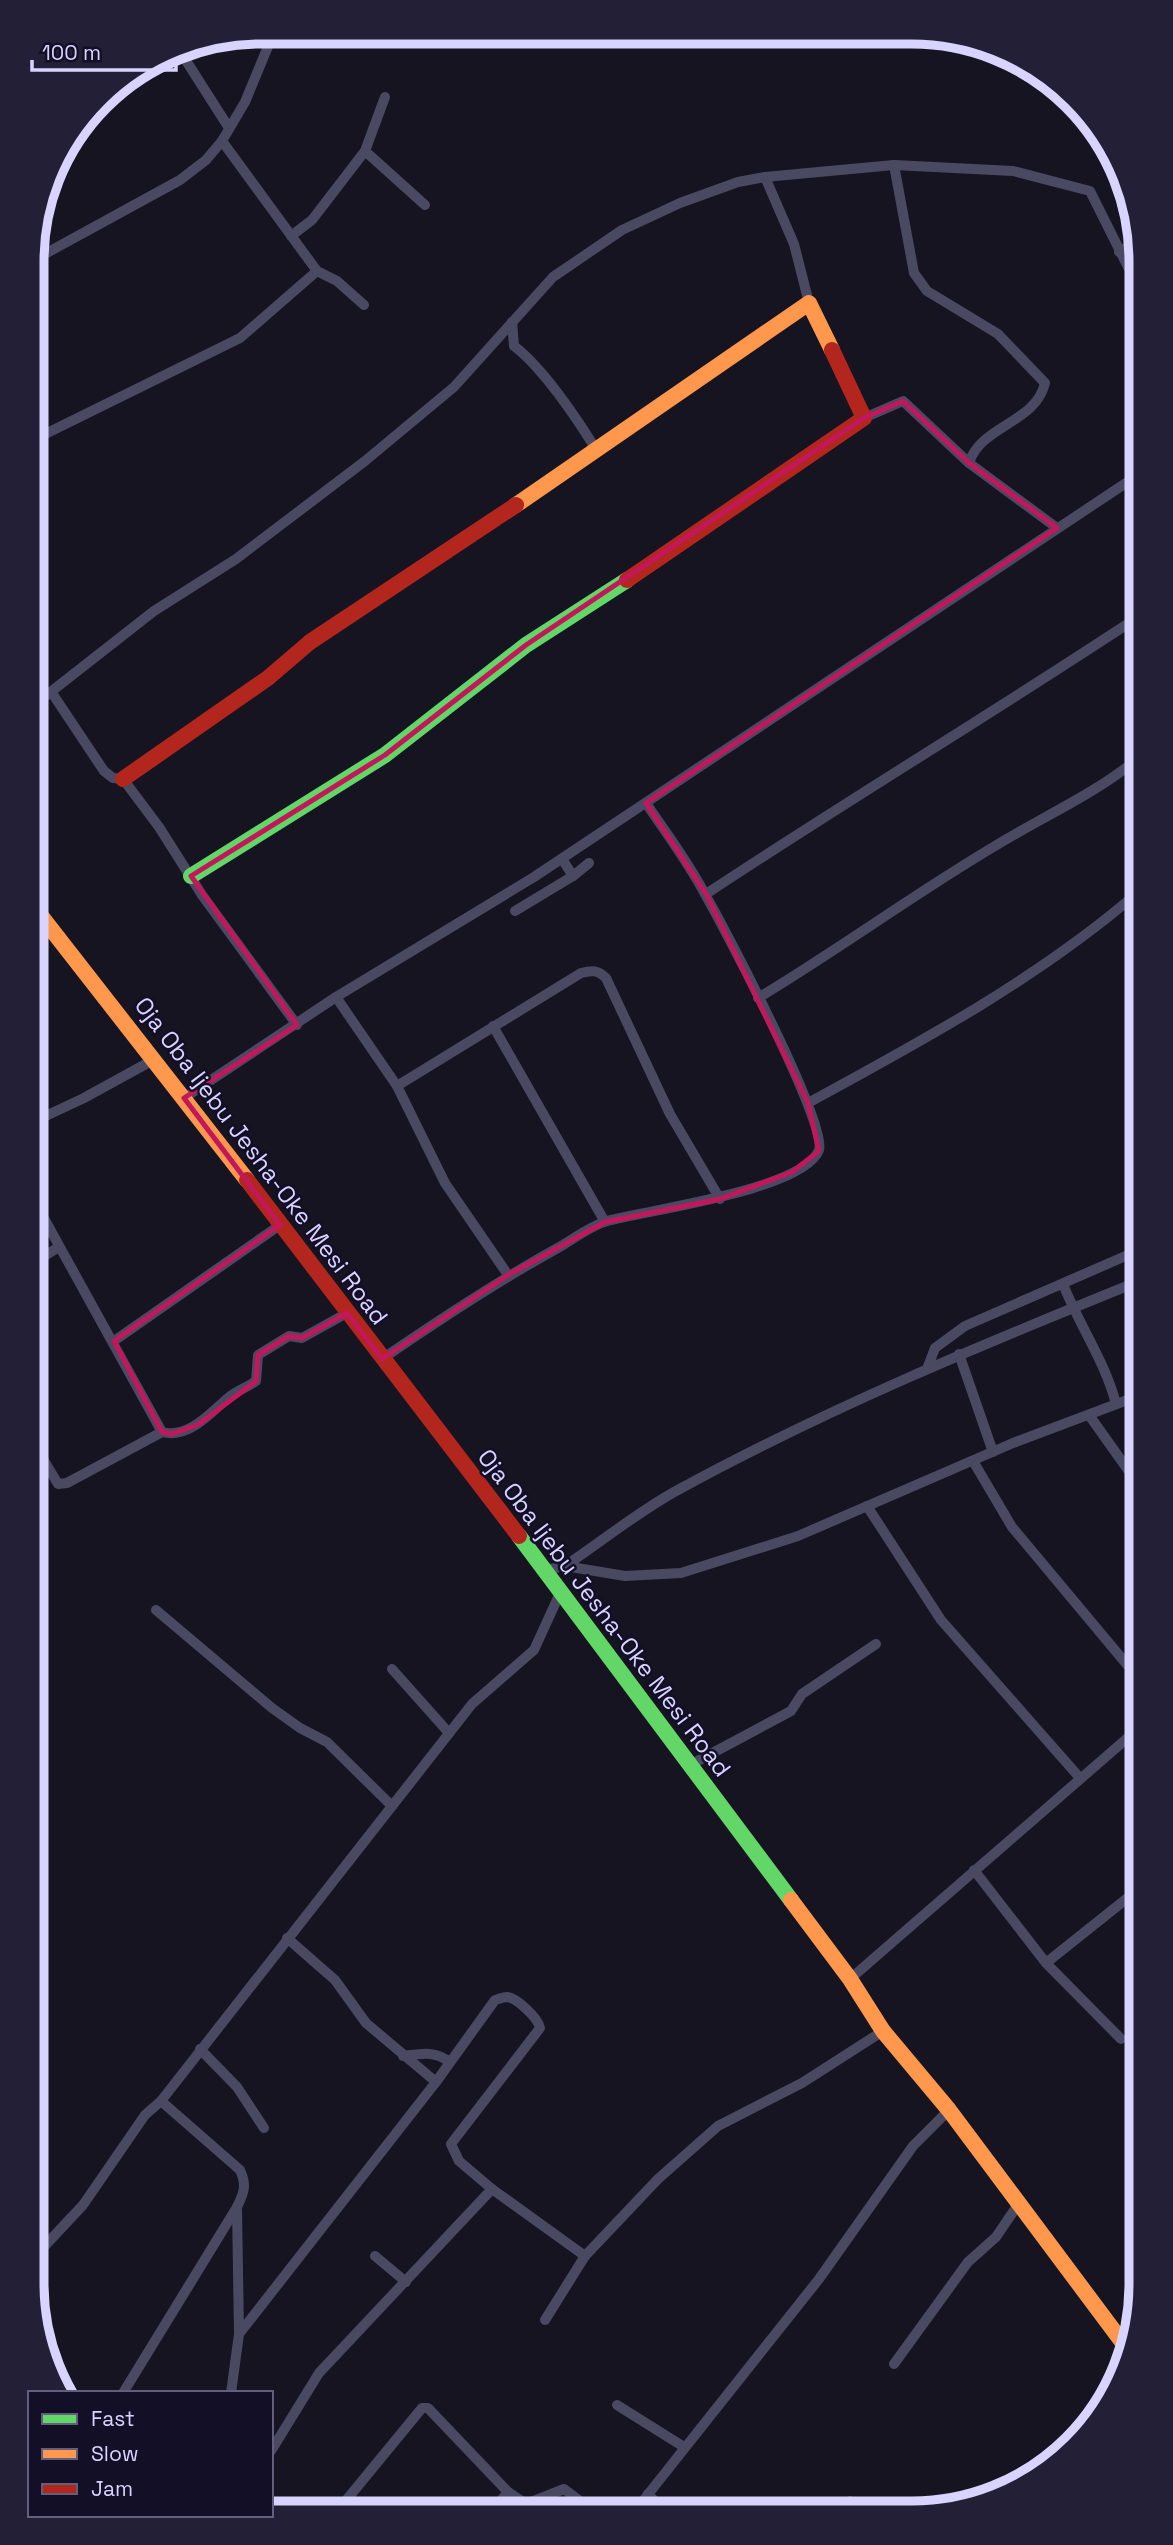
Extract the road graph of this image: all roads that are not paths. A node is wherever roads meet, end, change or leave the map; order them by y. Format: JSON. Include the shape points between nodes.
{"nodes":[{"id":1,"x":269,"y":44,"type":"edge"},
{"id":2,"x":184,"y":58,"type":"edge"},
{"id":3,"x":385,"y":97,"type":"dead end"},
{"id":4,"x":229,"y":128,"type":"junction"},
{"id":5,"x":222,"y":141,"type":"junction"},
{"id":6,"x":365,"y":151,"type":"junction"},
{"id":7,"x":894,"y":165,"type":"junction"},
{"id":8,"x":765,"y":177,"type":"junction"},
{"id":9,"x":425,"y":205,"type":"dead end"},
{"id":10,"x":291,"y":236,"type":"junction"},
{"id":11,"x":1128,"y":247,"type":"edge"},
{"id":12,"x":1119,"y":252,"type":"junction"},
{"id":13,"x":44,"y":254,"type":"edge"},
{"id":14,"x":1129,"y":270,"type":"edge"},
{"id":15,"x":317,"y":271,"type":"junction"},
{"id":16,"x":808,"y":303,"type":"junction"},
{"id":17,"x":364,"y":304,"type":"dead end"},
{"id":18,"x":512,"y":322,"type":"junction"},
{"id":19,"x":864,"y":418,"type":"junction"},
{"id":20,"x":44,"y":435,"type":"edge"},
{"id":21,"x":595,"y":448,"type":"junction"},
{"id":22,"x":969,"y":463,"type":"junction"},
{"id":23,"x":1129,"y":481,"type":"edge"},
{"id":24,"x":1057,"y":528,"type":"junction"},
{"id":25,"x":1129,"y":623,"type":"edge"},
{"id":26,"x":52,"y":693,"type":"junction"},
{"id":27,"x":44,"y":698,"type":"edge"},
{"id":28,"x":1129,"y":766,"type":"edge"},
{"id":29,"x":123,"y":779,"type":"junction"},
{"id":30,"x":646,"y":803,"type":"junction"},
{"id":31,"x":562,"y":859,"type":"junction"},
{"id":32,"x":589,"y":863,"type":"dead end"},
{"id":33,"x":191,"y":876,"type":"junction"},
{"id":34,"x":573,"y":876,"type":"junction"},
{"id":35,"x":705,"y":894,"type":"junction"},
{"id":36,"x":1129,"y":900,"type":"edge"},
{"id":37,"x":515,"y":911,"type":"dead end"},
{"id":38,"x":44,"y":920,"type":"edge"},
{"id":39,"x":336,"y":997,"type":"junction"},
{"id":40,"x":758,"y":998,"type":"junction"},
{"id":41,"x":297,"y":1024,"type":"junction"},
{"id":42,"x":493,"y":1026,"type":"junction"},
{"id":43,"x":155,"y":1059,"type":"junction"},
{"id":44,"x":397,"y":1086,"type":"junction"},
{"id":45,"x":184,"y":1098,"type":"junction"},
{"id":46,"x":808,"y":1103,"type":"junction"},
{"id":47,"x":44,"y":1117,"type":"edge"},
{"id":48,"x":720,"y":1199,"type":"junction"},
{"id":49,"x":44,"y":1219,"type":"edge"},
{"id":50,"x":605,"y":1222,"type":"junction"},
{"id":51,"x":280,"y":1225,"type":"junction"},
{"id":52,"x":59,"y":1247,"type":"junction"},
{"id":53,"x":1129,"y":1254,"type":"edge"},
{"id":54,"x":44,"y":1256,"type":"edge"},
{"id":55,"x":508,"y":1275,"type":"junction"},
{"id":56,"x":1063,"y":1283,"type":"junction"},
{"id":57,"x":1129,"y":1285,"type":"edge"},
{"id":58,"x":1072,"y":1308,"type":"junction"},
{"id":59,"x":347,"y":1312,"type":"junction"},
{"id":60,"x":114,"y":1341,"type":"junction"},
{"id":61,"x":959,"y":1354,"type":"junction"},
{"id":62,"x":382,"y":1359,"type":"junction"},
{"id":63,"x":926,"y":1369,"type":"junction"},
{"id":64,"x":1129,"y":1400,"type":"edge"},
{"id":65,"x":1116,"y":1405,"type":"junction"},
{"id":66,"x":1088,"y":1415,"type":"junction"},
{"id":67,"x":162,"y":1432,"type":"junction"},
{"id":68,"x":993,"y":1452,"type":"junction"},
{"id":69,"x":44,"y":1460,"type":"edge"},
{"id":70,"x":973,"y":1461,"type":"junction"},
{"id":71,"x":1129,"y":1472,"type":"edge"},
{"id":72,"x":867,"y":1506,"type":"junction"},
{"id":73,"x":565,"y":1566,"type":"junction"},
{"id":74,"x":545,"y":1570,"type":"junction"},
{"id":75,"x":561,"y":1591,"type":"junction"},
{"id":76,"x":156,"y":1610,"type":"dead end"},
{"id":77,"x":876,"y":1644,"type":"dead end"},
{"id":78,"x":1129,"y":1667,"type":"edge"},
{"id":79,"x":392,"y":1670,"type":"dead end"},
{"id":80,"x":449,"y":1733,"type":"junction"},
{"id":81,"x":1129,"y":1736,"type":"edge"},
{"id":82,"x":692,"y":1764,"type":"junction"},
{"id":83,"x":1080,"y":1777,"type":"junction"},
{"id":84,"x":392,"y":1806,"type":"junction"},
{"id":85,"x":974,"y":1870,"type":"junction"},
{"id":86,"x":1129,"y":1897,"type":"edge"},
{"id":87,"x":287,"y":1938,"type":"junction"},
{"id":88,"x":1046,"y":1963,"type":"junction"},
{"id":89,"x":850,"y":1979,"type":"junction"},
{"id":90,"x":883,"y":2031,"type":"junction"},
{"id":91,"x":1121,"y":2039,"type":"dead end"},
{"id":92,"x":200,"y":2049,"type":"junction"},
{"id":93,"x":403,"y":2056,"type":"junction"},
{"id":94,"x":449,"y":2062,"type":"junction"},
{"id":95,"x":436,"y":2082,"type":"junction"},
{"id":96,"x":161,"y":2101,"type":"junction"},
{"id":97,"x":949,"y":2110,"type":"junction"},
{"id":98,"x":264,"y":2128,"type":"dead end"},
{"id":99,"x":492,"y":2189,"type":"junction"},
{"id":100,"x":1020,"y":2203,"type":"junction"},
{"id":101,"x":237,"y":2207,"type":"junction"},
{"id":102,"x":44,"y":2247,"type":"edge"},
{"id":103,"x":375,"y":2256,"type":"dead end"},
{"id":104,"x":585,"y":2256,"type":"junction"},
{"id":105,"x":406,"y":2283,"type":"junction"},
{"id":106,"x":545,"y":2320,"type":"dead end"},
{"id":107,"x":239,"y":2334,"type":"junction"},
{"id":108,"x":1121,"y":2341,"type":"edge"},
{"id":109,"x":894,"y":2364,"type":"dead end"},
{"id":110,"x":128,"y":2391,"type":"edge"},
{"id":111,"x":231,"y":2391,"type":"edge"},
{"id":112,"x":617,"y":2404,"type":"dead end"},
{"id":113,"x":684,"y":2447,"type":"junction"},
{"id":114,"x":273,"y":2448,"type":"edge"},
{"id":115,"x":508,"y":2492,"type":"junction"},
{"id":116,"x":648,"y":2494,"type":"junction"},
{"id":117,"x":346,"y":2501,"type":"edge"},
{"id":118,"x":501,"y":2501,"type":"edge"},
{"id":119,"x":522,"y":2501,"type":"edge"},
{"id":120,"x":534,"y":2501,"type":"edge"},
{"id":121,"x":580,"y":2501,"type":"edge"},
{"id":122,"x":643,"y":2501,"type":"edge"},
{"id":123,"x":654,"y":2501,"type":"edge"}],
"edges":[{"from":1,"to":4,"type":"street"},
{"from":2,"to":4,"type":"street"},
{"from":3,"to":6,"type":"street"},
{"from":4,"to":5,"type":"street"},
{"from":5,"to":10,"type":"street"},
{"from":5,"to":13,"type":"street","via":[[180,180]]},
{"from":6,"to":9,"type":"street"},
{"from":6,"to":10,"type":"street","via":[[313,220]]},
{"from":7,"to":8,"type":"street"},
{"from":7,"to":12,"type":"street","via":[[1013,171],[1082,187],[1096,199]]},
{"from":7,"to":22,"type":"street","via":[[914,273],[926,291],[998,334],[1045,383],[1036,405],[977,446]]},
{"from":8,"to":16,"type":"street","via":[[794,244]]},
{"from":8,"to":18,"type":"street","via":[[680,203],[622,230],[553,277]]},
{"from":10,"to":15,"type":"street"},
{"from":11,"to":12,"type":"street"},
{"from":12,"to":14,"type":"street"},
{"from":15,"to":17,"type":"street"},
{"from":15,"to":20,"type":"street","via":[[240,338]]},
{"from":16,"to":19,"type":"main road"},
{"from":16,"to":21,"type":"main road"},
{"from":18,"to":21,"type":"street","via":[[514,346],[542,373]]},
{"from":18,"to":26,"type":"street","via":[[454,387],[366,461],[236,559],[154,611]]},
{"from":19,"to":22,"type":"street","via":[[903,401]]},
{"from":19,"to":33,"type":"main road","via":[[691,539],[526,645],[385,755]]},
{"from":21,"to":29,"type":"main road","via":[[310,642],[268,678]]},
{"from":22,"to":24,"type":"street"},
{"from":23,"to":24,"type":"street"},
{"from":24,"to":30,"type":"street"},
{"from":25,"to":35,"type":"street"},
{"from":26,"to":27,"type":"street"},
{"from":26,"to":29,"type":"street","via":[[104,771]]},
{"from":28,"to":40,"type":"street"},
{"from":29,"to":33,"type":"street"},
{"from":30,"to":31,"type":"street"},
{"from":30,"to":35,"type":"street"},
{"from":31,"to":34,"type":"street"},
{"from":31,"to":39,"type":"street"},
{"from":32,"to":34,"type":"street"},
{"from":33,"to":41,"type":"street"},
{"from":34,"to":37,"type":"street"},
{"from":35,"to":40,"type":"street"},
{"from":36,"to":46,"type":"street","via":[[968,1016]]},
{"from":38,"to":43,"type":"main road","name":"Oja Oba Ijebu Jesha-Oke Mesi Road"},
{"from":39,"to":41,"type":"street"},
{"from":39,"to":44,"type":"street"},
{"from":40,"to":46,"type":"street"},
{"from":41,"to":45,"type":"street"},
{"from":42,"to":44,"type":"street"},
{"from":42,"to":48,"type":"street","via":[[581,973],[600,972],[670,1114]]},
{"from":42,"to":50,"type":"street"},
{"from":43,"to":45,"type":"main road","name":"Oja Oba Ijebu Jesha-Oke Mesi Road"},
{"from":43,"to":47,"type":"street"},
{"from":44,"to":55,"type":"street","via":[[445,1183]]},
{"from":45,"to":51,"type":"main road","name":"Oja Oba Ijebu Jesha-Oke Mesi Road"},
{"from":46,"to":48,"type":"street","via":[[820,1143],[814,1158],[792,1172]]},
{"from":48,"to":50,"type":"street"},
{"from":49,"to":52,"type":"street"},
{"from":50,"to":55,"type":"street"},
{"from":51,"to":59,"type":"main road","name":"Oja Oba Ijebu Jesha-Oke Mesi Road"},
{"from":51,"to":60,"type":"street"},
{"from":52,"to":54,"type":"street"},
{"from":52,"to":60,"type":"street"},
{"from":53,"to":56,"type":"street"},
{"from":55,"to":62,"type":"street"},
{"from":56,"to":58,"type":"street"},
{"from":56,"to":63,"type":"street","via":[[950,1335],[935,1348]]},
{"from":57,"to":58,"type":"street"},
{"from":58,"to":61,"type":"street"},
{"from":58,"to":65,"type":"street","via":[[1109,1377]]},
{"from":59,"to":62,"type":"main road","name":"Oja Oba Ijebu Jesha-Oke Mesi Road"},
{"from":59,"to":67,"type":"street","via":[[302,1338],[289,1336],[258,1355],[256,1381],[199,1424],[172,1434]]},
{"from":60,"to":67,"type":"street"},
{"from":61,"to":63,"type":"street"},
{"from":61,"to":68,"type":"street"},
{"from":62,"to":74,"type":"main road","name":"Oja Oba Ijebu Jesha-Oke Mesi Road"},
{"from":63,"to":73,"type":"street","via":[[674,1492]]},
{"from":64,"to":65,"type":"street"},
{"from":65,"to":66,"type":"street"},
{"from":66,"to":68,"type":"street"},
{"from":66,"to":71,"type":"street"},
{"from":67,"to":69,"type":"street","via":[[67,1483],[58,1484]]},
{"from":68,"to":70,"type":"street"},
{"from":70,"to":72,"type":"street"},
{"from":70,"to":78,"type":"street","via":[[1012,1527]]},
{"from":72,"to":73,"type":"street","via":[[798,1536],[681,1573],[625,1576]]},
{"from":72,"to":83,"type":"street","via":[[941,1619]]},
{"from":73,"to":74,"type":"street"},
{"from":74,"to":75,"type":"main road","name":"Oja Oba Ijebu Jesha-Oke Mesi Road"},
{"from":75,"to":80,"type":"street","via":[[534,1650],[478,1698]]},
{"from":75,"to":82,"type":"main road","name":"Oja Oba Ijebu Jesha-Oke Mesi Road"},
{"from":76,"to":84,"type":"street","via":[[272,1708],[327,1742]]},
{"from":77,"to":82,"type":"street","via":[[802,1694],[791,1711]]},
{"from":79,"to":80,"type":"street"},
{"from":80,"to":84,"type":"street"},
{"from":81,"to":83,"type":"street"},
{"from":82,"to":89,"type":"main road","name":"Oja Oba Ijebu Jesha-Oke Mesi Road"},
{"from":83,"to":85,"type":"street"},
{"from":84,"to":87,"type":"street"},
{"from":85,"to":88,"type":"street"},
{"from":85,"to":89,"type":"street"},
{"from":86,"to":88,"type":"street"},
{"from":87,"to":92,"type":"street"},
{"from":87,"to":93,"type":"street","via":[[335,1980],[366,2023]]},
{"from":88,"to":91,"type":"street"},
{"from":89,"to":90,"type":"main road","name":"Oja Oba Ijebu Jesha-Oke Mesi Road"},
{"from":90,"to":97,"type":"main road","name":"Oja Oba Ijebu Jesha-Oke Mesi Road"},
{"from":90,"to":104,"type":"street","via":[[802,2082],[718,2126],[658,2179]]},
{"from":92,"to":96,"type":"street"},
{"from":92,"to":98,"type":"street","via":[[237,2087]]},
{"from":93,"to":94,"type":"street","via":[[431,2053]]},
{"from":93,"to":95,"type":"street"},
{"from":94,"to":95,"type":"street"},
{"from":94,"to":99,"type":"street","via":[[495,2000],[508,1997],[539,2021],[538,2034],[451,2144],[459,2161]]},
{"from":95,"to":107,"type":"street"},
{"from":96,"to":101,"type":"street","via":[[240,2170],[245,2191]]},
{"from":96,"to":102,"type":"street","via":[[139,2123],[66,2226]]},
{"from":97,"to":100,"type":"main road","name":"Oja Oba Ijebu Jesha-Oke Mesi Road"},
{"from":97,"to":113,"type":"street","via":[[913,2146],[819,2279]]},
{"from":99,"to":104,"type":"street"},
{"from":99,"to":105,"type":"street"},
{"from":100,"to":108,"type":"main road","name":"Oja Oba Ijebu Jesha-Oke Mesi Road"},
{"from":100,"to":109,"type":"street","via":[[996,2237],[968,2262]]},
{"from":101,"to":107,"type":"street"},
{"from":101,"to":110,"type":"street"},
{"from":103,"to":105,"type":"street"},
{"from":104,"to":106,"type":"street"},
{"from":105,"to":114,"type":"street","via":[[319,2373]]},
{"from":107,"to":111,"type":"street"},
{"from":112,"to":113,"type":"street"},
{"from":113,"to":116,"type":"street"},
{"from":115,"to":117,"type":"street","via":[[441,2419],[422,2408]]},
{"from":115,"to":118,"type":"street"},
{"from":115,"to":119,"type":"street"},
{"from":116,"to":122,"type":"street"},
{"from":116,"to":123,"type":"street"},
{"from":120,"to":121,"type":"street","via":[[564,2489]]}]}
